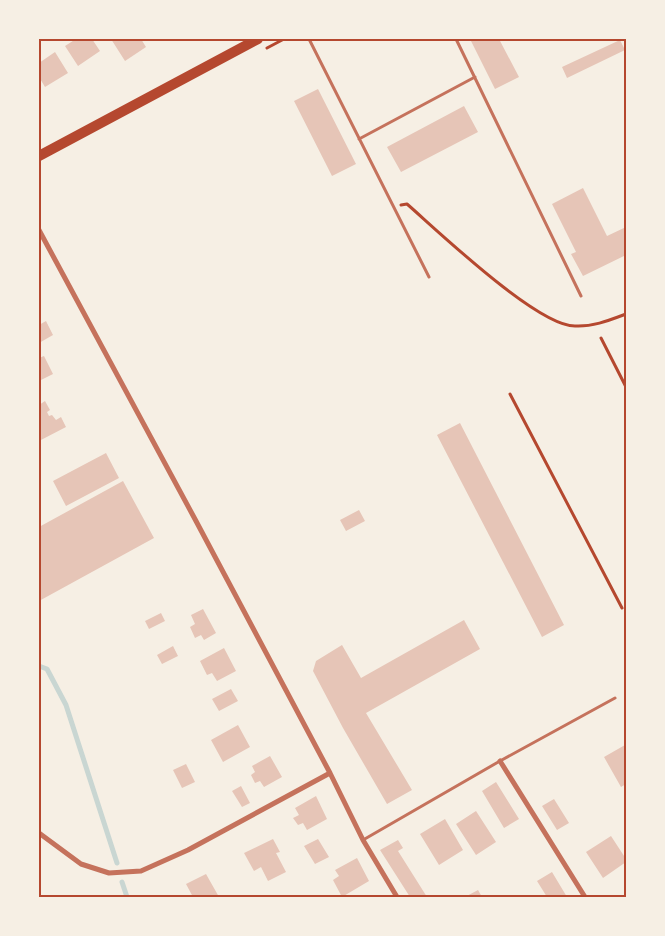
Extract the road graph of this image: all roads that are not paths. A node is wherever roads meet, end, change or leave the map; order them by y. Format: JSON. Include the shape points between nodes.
{"nodes":[{"id":1,"x":258,"y":39,"type":"edge"},
{"id":2,"x":309,"y":39,"type":"edge"},
{"id":3,"x":456,"y":39,"type":"edge"},
{"id":4,"x":475,"y":77,"type":"junction"},
{"id":5,"x":359,"y":139,"type":"junction"},
{"id":6,"x":39,"y":156,"type":"edge"},
{"id":7,"x":39,"y":230,"type":"edge"},
{"id":8,"x":429,"y":277,"type":"dead end"},
{"id":9,"x":581,"y":296,"type":"dead end"},
{"id":10,"x":615,"y":698,"type":"dead end"},
{"id":11,"x":500,"y":760,"type":"junction"},
{"id":12,"x":330,"y":773,"type":"junction"},
{"id":13,"x":39,"y":833,"type":"edge"},
{"id":14,"x":363,"y":840,"type":"junction"},
{"id":15,"x":396,"y":897,"type":"edge"},
{"id":16,"x":585,"y":897,"type":"edge"}],
"edges":[{"from":1,"to":6,"type":"main road"},
{"from":2,"to":5,"type":"lane"},
{"from":3,"to":4,"type":"lane"},
{"from":4,"to":5,"type":"lane"},
{"from":4,"to":9,"type":"lane"},
{"from":5,"to":8,"type":"lane"},
{"from":7,"to":12,"type":"street"},
{"from":10,"to":11,"type":"lane"},
{"from":11,"to":14,"type":"lane"},
{"from":11,"to":16,"type":"street"},
{"from":12,"to":13,"type":"street","via":[[188,850],[141,870],[109,873],[81,864]]},
{"from":12,"to":14,"type":"street"},
{"from":14,"to":15,"type":"street"}]}
